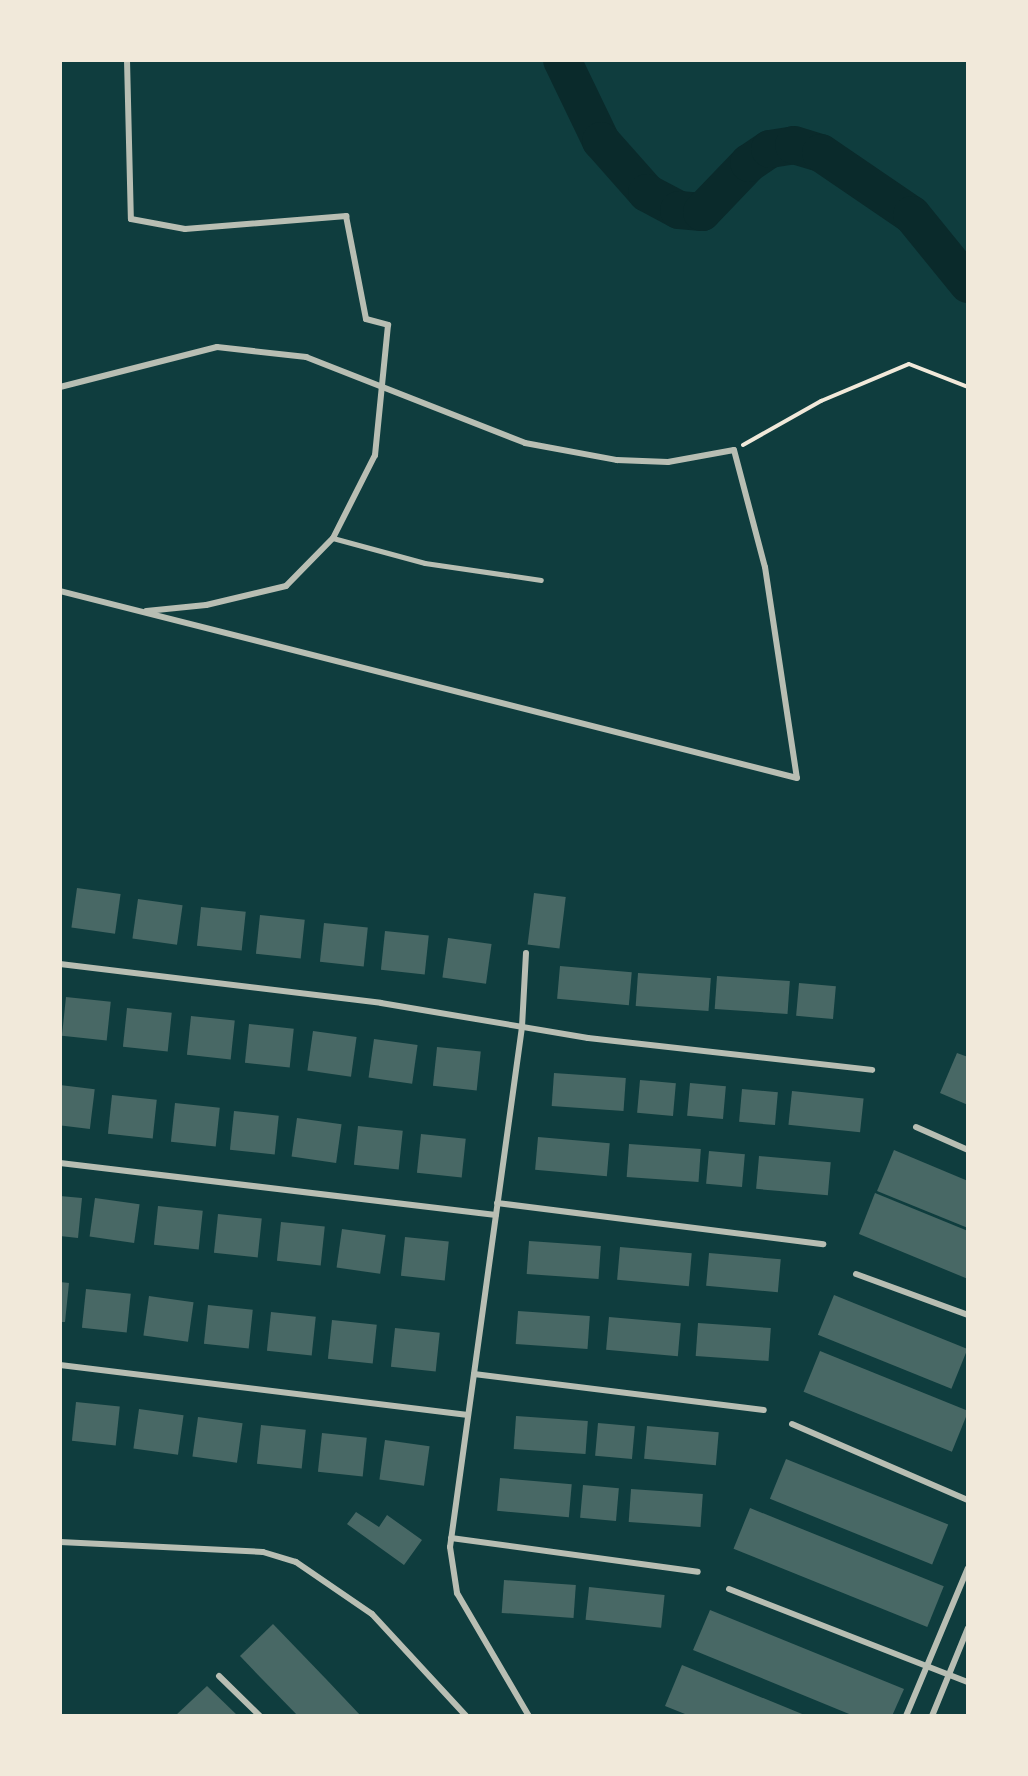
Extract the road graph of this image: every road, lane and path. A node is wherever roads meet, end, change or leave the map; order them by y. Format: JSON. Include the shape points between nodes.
{"nodes":[{"id":1,"x":127,"y":60,"type":"edge"},
{"id":2,"x":383,"y":385,"type":"junction"},
{"id":3,"x":60,"y":387,"type":"edge"},
{"id":4,"x":968,"y":387,"type":"edge"},
{"id":5,"x":734,"y":450,"type":"junction"},
{"id":6,"x":333,"y":538,"type":"junction"},
{"id":7,"x":541,"y":580,"type":"dead end"},
{"id":8,"x":60,"y":591,"type":"edge"},
{"id":9,"x":139,"y":612,"type":"junction"},
{"id":10,"x":526,"y":953,"type":"dead end"},
{"id":11,"x":60,"y":964,"type":"edge"},
{"id":12,"x":522,"y":1027,"type":"junction"},
{"id":13,"x":872,"y":1071,"type":"dead end"},
{"id":14,"x":916,"y":1127,"type":"dead end"},
{"id":15,"x":968,"y":1150,"type":"edge"},
{"id":16,"x":60,"y":1163,"type":"edge"},
{"id":17,"x":497,"y":1203,"type":"junction"},
{"id":18,"x":496,"y":1215,"type":"junction"},
{"id":19,"x":823,"y":1244,"type":"dead end"},
{"id":20,"x":856,"y":1274,"type":"dead end"},
{"id":21,"x":968,"y":1315,"type":"edge"},
{"id":22,"x":60,"y":1365,"type":"edge"},
{"id":23,"x":474,"y":1374,"type":"junction"},
{"id":24,"x":764,"y":1410,"type":"dead end"},
{"id":25,"x":468,"y":1415,"type":"junction"},
{"id":26,"x":792,"y":1424,"type":"dead end"},
{"id":27,"x":968,"y":1500,"type":"edge"},
{"id":28,"x":451,"y":1538,"type":"junction"},
{"id":29,"x":60,"y":1542,"type":"edge"},
{"id":30,"x":968,"y":1568,"type":"edge"},
{"id":31,"x":698,"y":1572,"type":"dead end"},
{"id":32,"x":729,"y":1589,"type":"dead end"},
{"id":33,"x":968,"y":1628,"type":"edge"},
{"id":34,"x":926,"y":1665,"type":"junction"},
{"id":35,"x":949,"y":1674,"type":"junction"},
{"id":36,"x":219,"y":1676,"type":"dead end"},
{"id":37,"x":968,"y":1682,"type":"edge"},
{"id":38,"x":260,"y":1716,"type":"edge"},
{"id":39,"x":466,"y":1716,"type":"edge"},
{"id":40,"x":529,"y":1716,"type":"edge"},
{"id":41,"x":906,"y":1716,"type":"edge"},
{"id":42,"x":932,"y":1716,"type":"edge"}],
"edges":[{"from":1,"to":2,"type":"street","via":[[131,219],[185,229],[346,216],[366,319],[388,325]]},
{"from":2,"to":3,"type":"street","via":[[306,357],[217,347]]},
{"from":2,"to":5,"type":"street","via":[[525,443],[617,460],[668,462]]},
{"from":2,"to":6,"type":"street","via":[[375,455]]},
{"from":4,"to":5,"type":"path","via":[[909,364],[821,400]]},
{"from":5,"to":9,"type":"street","via":[[765,567],[797,778]]},
{"from":6,"to":7,"type":"lane","via":[[425,563]]},
{"from":6,"to":9,"type":"street","via":[[286,586],[206,605]]},
{"from":8,"to":9,"type":"street"},
{"from":10,"to":12,"type":"street"},
{"from":11,"to":12,"type":"street","via":[[381,1003]]},
{"from":12,"to":13,"type":"street"},
{"from":12,"to":17,"type":"street"},
{"from":14,"to":15,"type":"street"},
{"from":16,"to":18,"type":"street"},
{"from":17,"to":18,"type":"street"},
{"from":17,"to":19,"type":"street"},
{"from":18,"to":23,"type":"street"},
{"from":20,"to":21,"type":"street"},
{"from":22,"to":25,"type":"street"},
{"from":23,"to":24,"type":"street"},
{"from":23,"to":25,"type":"street"},
{"from":25,"to":28,"type":"street"},
{"from":26,"to":27,"type":"street"},
{"from":28,"to":31,"type":"street"},
{"from":28,"to":40,"type":"street","via":[[457,1593]]},
{"from":29,"to":39,"type":"street","via":[[236,1549],[296,1562],[372,1614]]},
{"from":30,"to":34,"type":"street"},
{"from":32,"to":34,"type":"street"},
{"from":33,"to":35,"type":"street"},
{"from":34,"to":35,"type":"street"},
{"from":34,"to":41,"type":"street"},
{"from":35,"to":37,"type":"street"},
{"from":35,"to":42,"type":"street"},
{"from":36,"to":38,"type":"street"}]}
